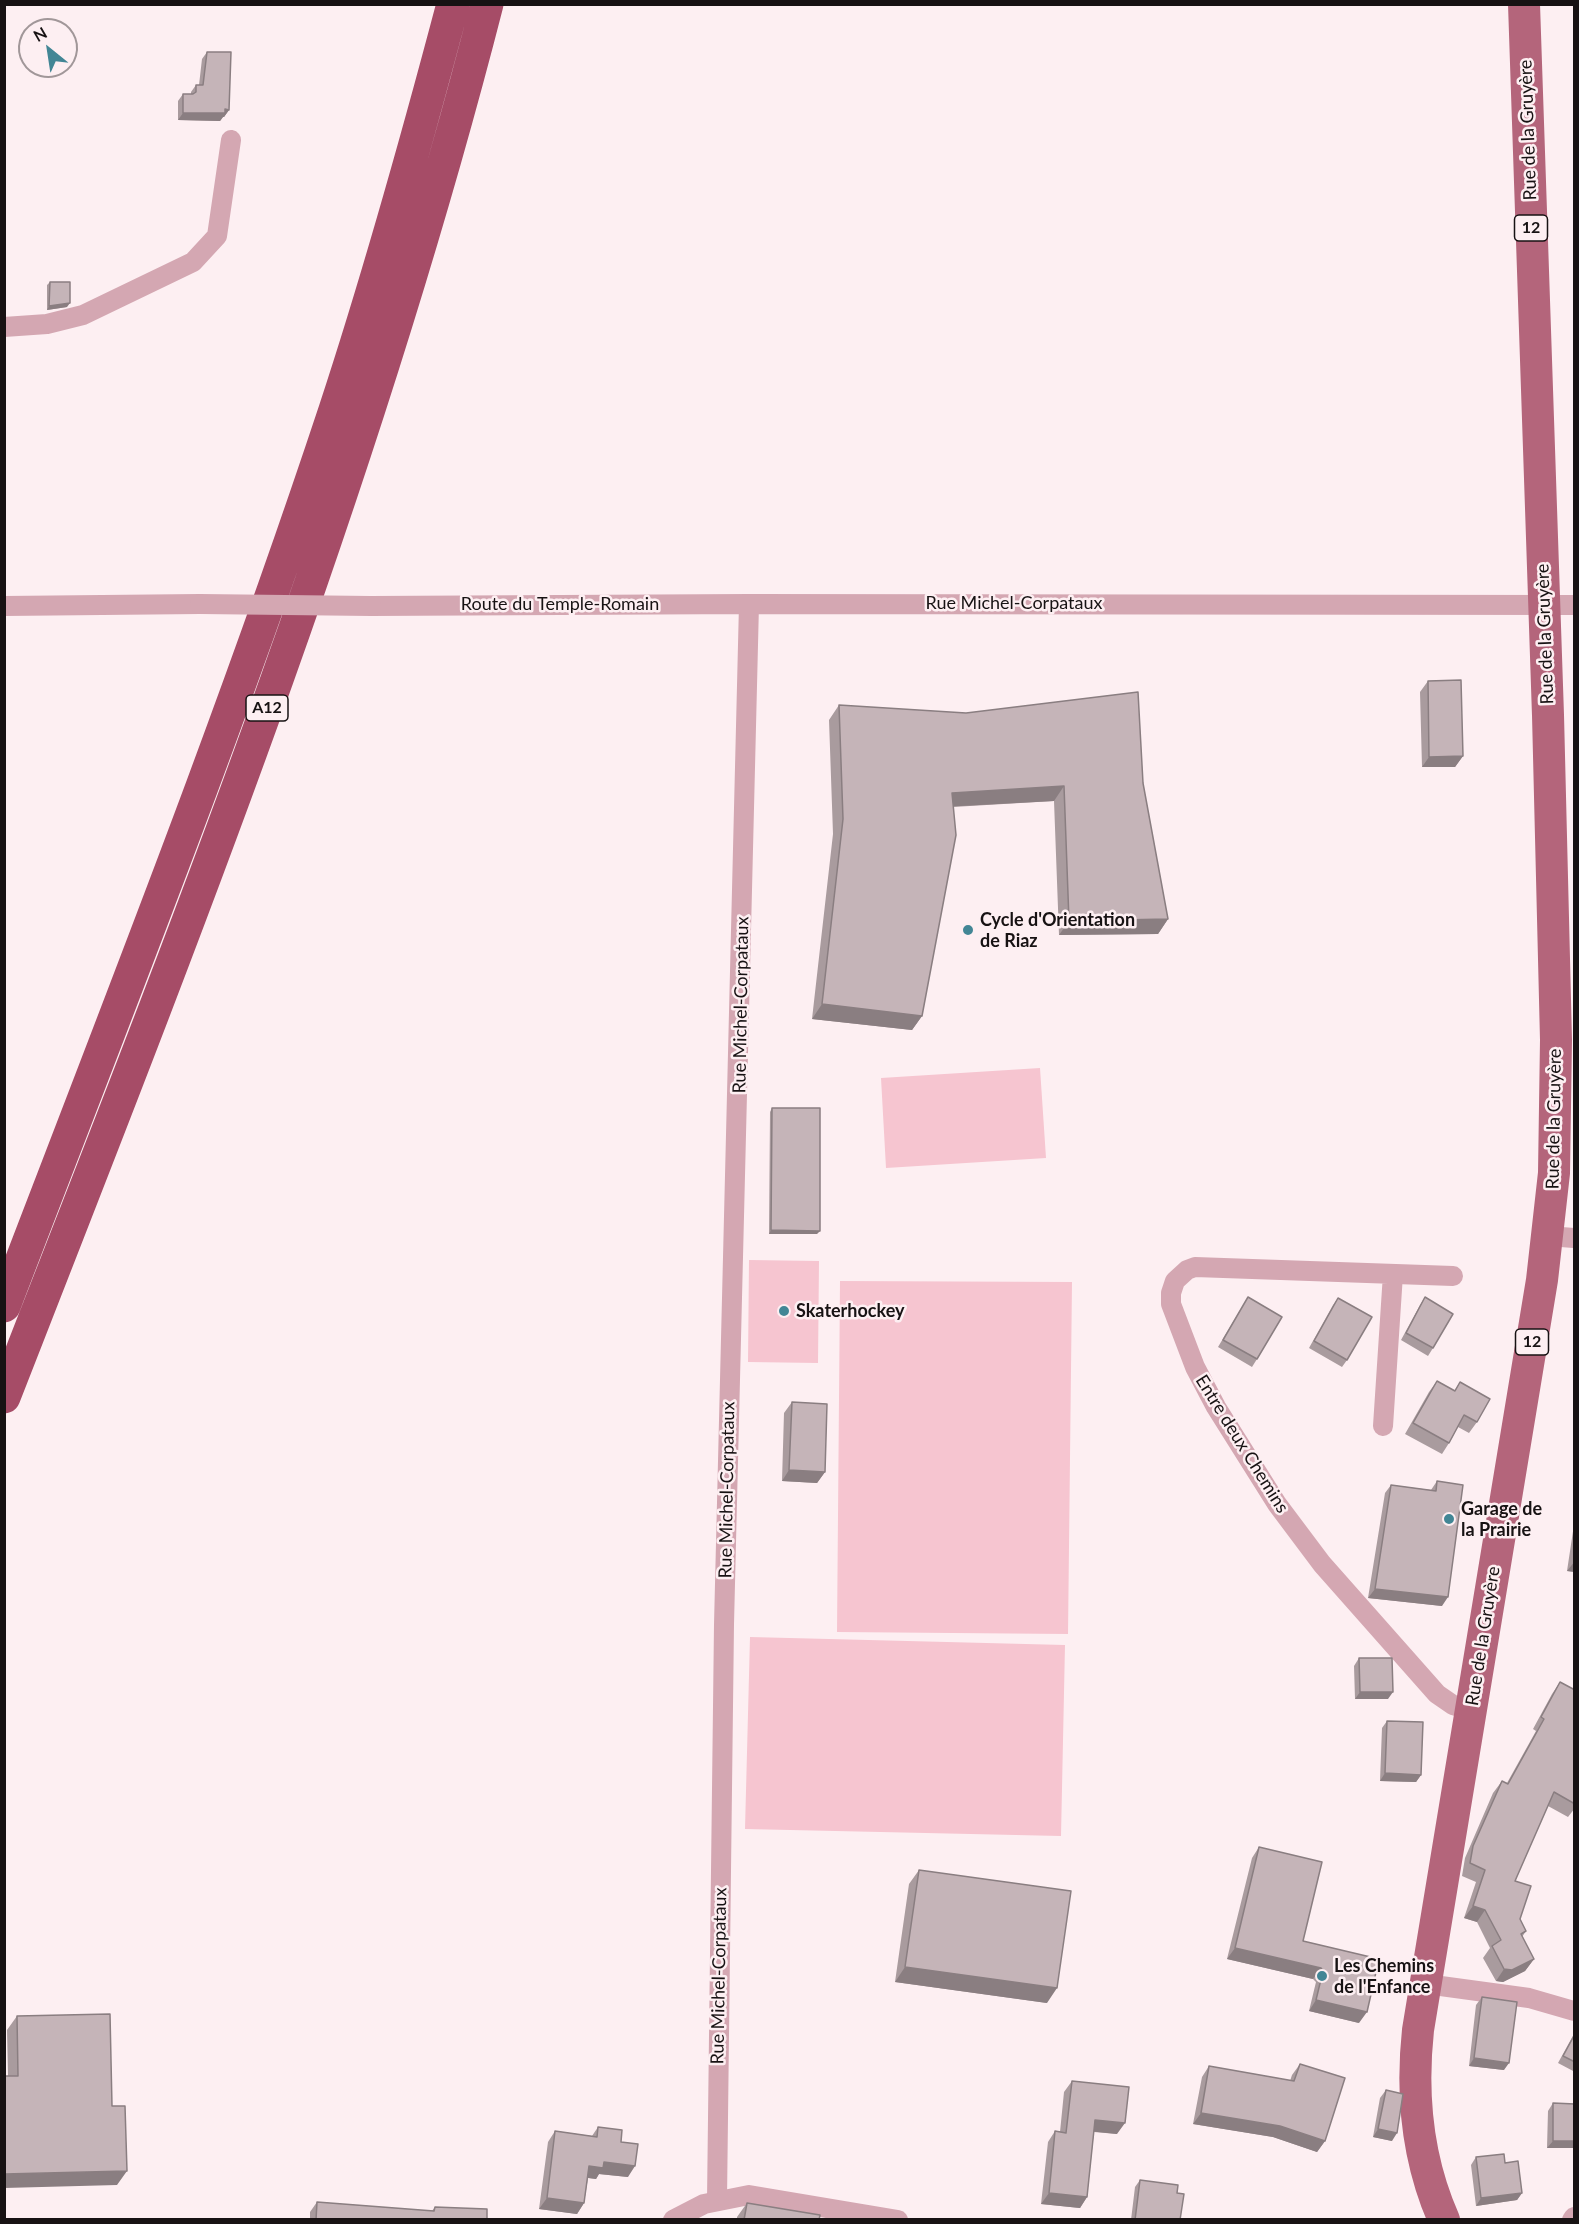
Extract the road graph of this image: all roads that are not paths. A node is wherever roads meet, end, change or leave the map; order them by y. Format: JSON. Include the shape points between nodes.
{"nodes":[{"id":1,"x":453,"y":4,"type":"edge"},
{"id":2,"x":487,"y":4,"type":"edge"},
{"id":3,"x":1524,"y":4,"type":"edge"},
{"id":4,"x":231,"y":140,"type":"dead end"},
{"id":5,"x":4,"y":327,"type":"edge"},
{"id":6,"x":749,"y":604,"type":"junction"},
{"id":7,"x":1544,"y":604,"type":"junction"},
{"id":8,"x":1575,"y":605,"type":"edge"},
{"id":9,"x":4,"y":606,"type":"edge"},
{"id":10,"x":1561,"y":1237,"type":"edge"},
{"id":11,"x":1393,"y":1274,"type":"junction"},
{"id":12,"x":1453,"y":1276,"type":"dead end"},
{"id":13,"x":4,"y":1306,"type":"edge"},
{"id":14,"x":4,"y":1397,"type":"edge"},
{"id":15,"x":1383,"y":1426,"type":"dead end"},
{"id":16,"x":1471,"y":1710,"type":"junction"},
{"id":17,"x":1426,"y":1984,"type":"junction"},
{"id":18,"x":1575,"y":2012,"type":"edge"},
{"id":19,"x":717,"y":2200,"type":"junction"},
{"id":20,"x":673,"y":2220,"type":"edge"},
{"id":21,"x":898,"y":2220,"type":"edge"},
{"id":22,"x":1444,"y":2220,"type":"edge"}],
"edges":[{"from":1,"to":13,"type":"highway","number":"A12","via":[[368,306],[273,592],[199,797]]},
{"from":2,"to":14,"type":"highway","number":"A12","via":[[399,318],[305,603],[226,821]]},
{"from":3,"to":7,"type":"main road","name":"Rue de la Gruyère","number":"12"},
{"from":4,"to":5,"type":"street","via":[[217,236],[193,262],[84,315],[47,324]]},
{"from":6,"to":7,"type":"street","name":"Rue Michel-Corpataux"},
{"from":6,"to":9,"type":"street","name":"Route du Temple-Romain","bridge":true},
{"from":6,"to":19,"type":"street","name":"Rue Michel-Corpataux","via":[[724,1600]]},
{"from":7,"to":8,"type":"street","name":"Rue Michel-Corpataux"},
{"from":7,"to":10,"type":"main road","name":"Rue de la Gruyère","number":"12","via":[[1556,1040],[1554,1173]]},
{"from":10,"to":16,"type":"main road","name":"Rue de la Gruyère","number":"12"},
{"from":11,"to":12,"type":"street","name":"Entre deux Chemins"},
{"from":11,"to":15,"type":"street"},
{"from":11,"to":16,"type":"street","name":"Entre deux Chemins","via":[[1195,1267],[1175,1281],[1172,1304],[1195,1367],[1216,1407],[1277,1504],[1322,1564],[1437,1694],[1453,1705]]},
{"from":16,"to":17,"type":"main road","name":"Rue de la Gruyère","number":"12"},
{"from":17,"to":18,"type":"street","via":[[1529,1998]]},
{"from":17,"to":22,"type":"main road","name":"Rue de la Gruyère","number":"12","via":[[1416,2049],[1416,2104],[1424,2162]]},
{"from":19,"to":20,"type":"street"},
{"from":19,"to":21,"type":"street","via":[[749,2195]]}]}
